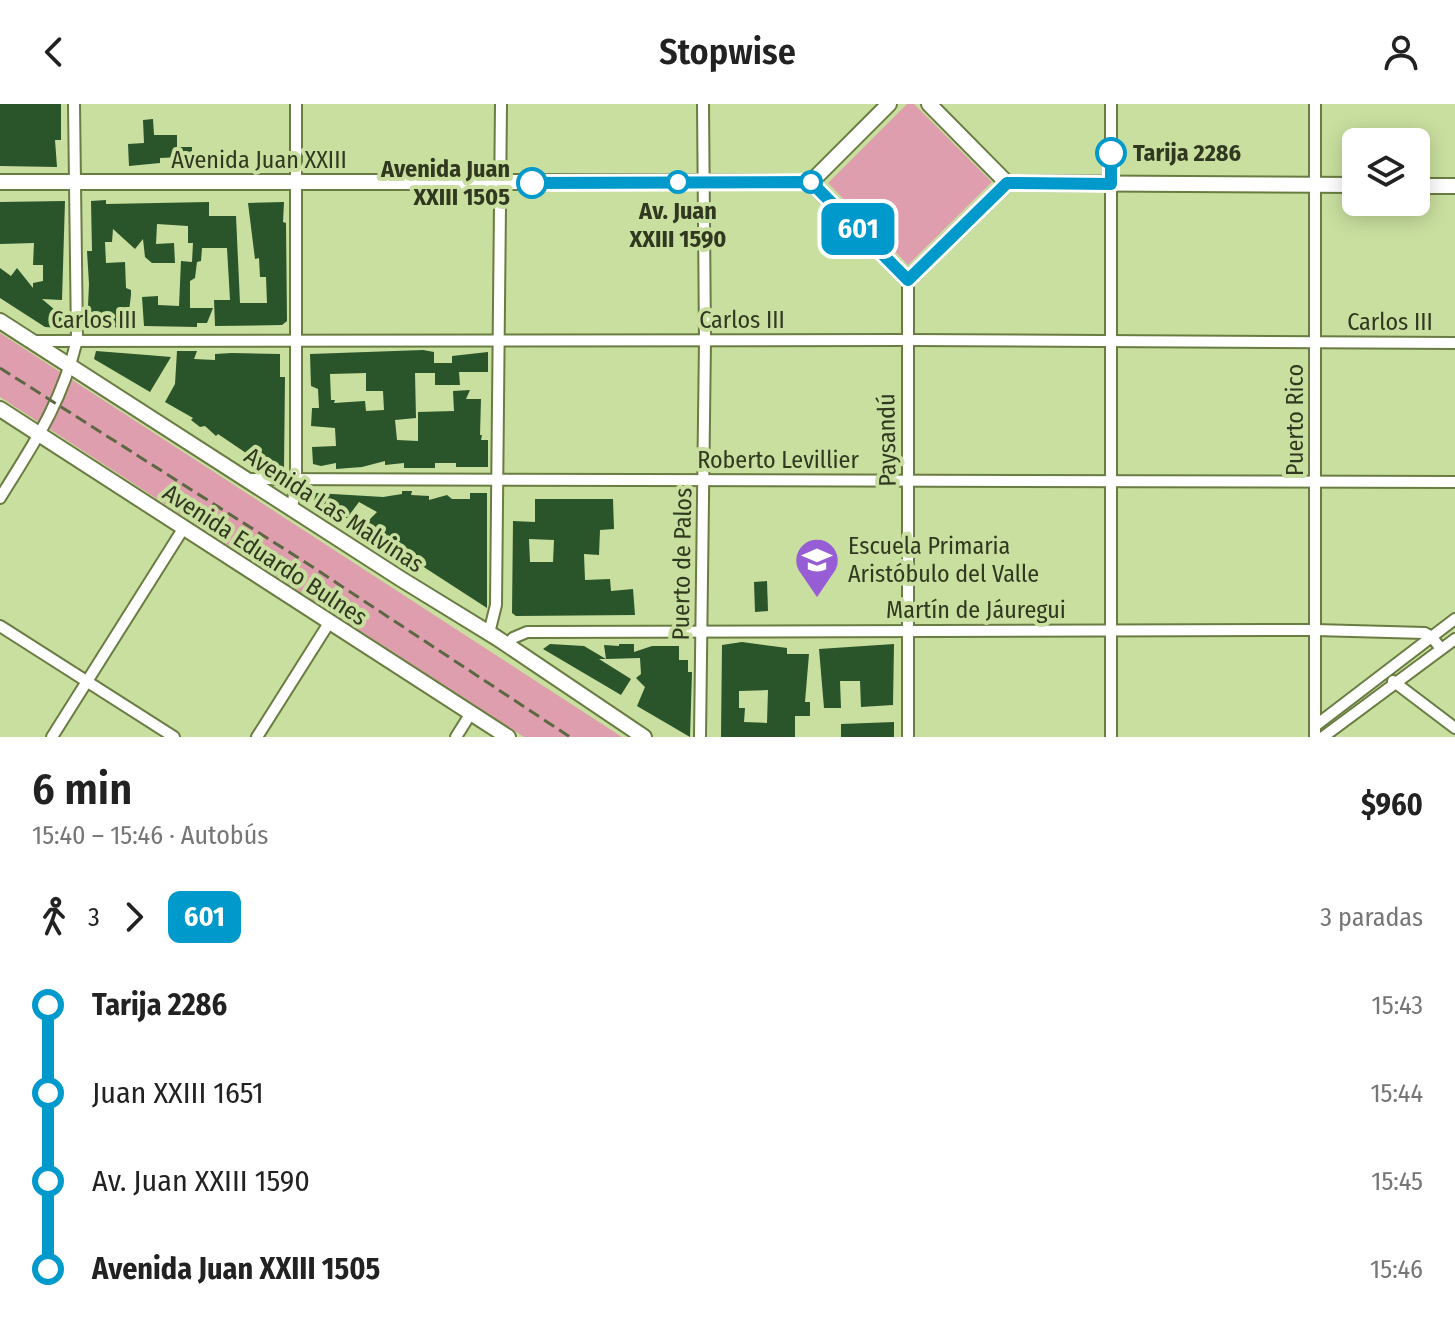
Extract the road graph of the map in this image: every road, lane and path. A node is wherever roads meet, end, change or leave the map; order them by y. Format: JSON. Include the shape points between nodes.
{"nodes":[{"id":1,"x":74,"y":104,"type":"edge"},
{"id":2,"x":296,"y":104,"type":"edge"},
{"id":3,"x":501,"y":104,"type":"edge"},
{"id":4,"x":703,"y":104,"type":"edge"},
{"id":5,"x":889,"y":104,"type":"edge"},
{"id":6,"x":929,"y":104,"type":"edge"},
{"id":7,"x":1111,"y":104,"type":"edge"},
{"id":8,"x":1315,"y":104,"type":"edge"},
{"id":9,"x":74,"y":181,"type":"junction"},
{"id":10,"x":0,"y":182,"type":"edge"},
{"id":11,"x":705,"y":182,"type":"junction"},
{"id":12,"x":811,"y":182,"type":"junction"},
{"id":13,"x":296,"y":183,"type":"junction"},
{"id":14,"x":500,"y":183,"type":"junction"},
{"id":15,"x":1007,"y":183,"type":"junction"},
{"id":16,"x":1111,"y":184,"type":"junction"},
{"id":17,"x":1313,"y":185,"type":"junction"},
{"id":18,"x":1342,"y":185,"type":"edge"},
{"id":19,"x":1430,"y":186,"type":"edge"},
{"id":20,"x":1455,"y":186,"type":"edge"},
{"id":21,"x":908,"y":280,"type":"junction"},
{"id":22,"x":0,"y":321,"type":"edge"},
{"id":23,"x":296,"y":339,"type":"junction"},
{"id":24,"x":498,"y":339,"type":"junction"},
{"id":25,"x":77,"y":340,"type":"junction"},
{"id":26,"x":705,"y":340,"type":"junction"},
{"id":27,"x":907,"y":340,"type":"junction"},
{"id":28,"x":1112,"y":340,"type":"junction"},
{"id":29,"x":29,"y":341,"type":"junction"},
{"id":30,"x":1315,"y":342,"type":"junction"},
{"id":31,"x":1455,"y":343,"type":"edge"},
{"id":32,"x":70,"y":367,"type":"junction"},
{"id":33,"x":0,"y":409,"type":"edge"},
{"id":34,"x":40,"y":434,"type":"junction"},
{"id":35,"x":246,"y":479,"type":"junction"},
{"id":36,"x":296,"y":480,"type":"junction"},
{"id":37,"x":703,"y":480,"type":"junction"},
{"id":38,"x":910,"y":480,"type":"junction"},
{"id":39,"x":496,"y":481,"type":"junction"},
{"id":40,"x":1112,"y":481,"type":"junction"},
{"id":41,"x":1315,"y":482,"type":"junction"},
{"id":42,"x":1455,"y":482,"type":"edge"},
{"id":43,"x":0,"y":498,"type":"edge"},
{"id":44,"x":292,"y":509,"type":"junction"},
{"id":45,"x":183,"y":529,"type":"junction"},
{"id":46,"x":1455,"y":619,"type":"edge"},
{"id":47,"x":329,"y":623,"type":"junction"},
{"id":48,"x":0,"y":626,"type":"edge"},
{"id":49,"x":700,"y":630,"type":"junction"},
{"id":50,"x":909,"y":630,"type":"junction"},
{"id":51,"x":1315,"y":630,"type":"junction"},
{"id":52,"x":1112,"y":631,"type":"junction"},
{"id":53,"x":489,"y":633,"type":"junction"},
{"id":54,"x":1432,"y":637,"type":"junction"},
{"id":55,"x":1455,"y":639,"type":"edge"},
{"id":56,"x":508,"y":645,"type":"junction"},
{"id":57,"x":1441,"y":649,"type":"junction"},
{"id":58,"x":1385,"y":673,"type":"junction"},
{"id":59,"x":87,"y":683,"type":"junction"},
{"id":60,"x":1395,"y":684,"type":"junction"},
{"id":61,"x":471,"y":713,"type":"junction"},
{"id":62,"x":1455,"y":728,"type":"edge"},
{"id":63,"x":1315,"y":732,"type":"edge"},
{"id":64,"x":52,"y":737,"type":"edge"},
{"id":65,"x":174,"y":737,"type":"edge"},
{"id":66,"x":257,"y":737,"type":"edge"},
{"id":67,"x":456,"y":737,"type":"edge"},
{"id":68,"x":508,"y":737,"type":"edge"},
{"id":69,"x":644,"y":737,"type":"edge"},
{"id":70,"x":700,"y":737,"type":"edge"},
{"id":71,"x":908,"y":737,"type":"edge"},
{"id":72,"x":1111,"y":737,"type":"edge"},
{"id":73,"x":1323,"y":737,"type":"edge"}],
"edges":[{"from":1,"to":9,"type":"street"},
{"from":2,"to":13,"type":"street"},
{"from":3,"to":14,"type":"street"},
{"from":4,"to":11,"type":"street","name":"Puerto de Palos"},
{"from":5,"to":12,"type":"main road"},
{"from":6,"to":15,"type":"main road"},
{"from":7,"to":16,"type":"street"},
{"from":8,"to":17,"type":"street","name":"Puerto Rico"},
{"from":9,"to":10,"type":"main road","name":"Avenida Juan XXIII"},
{"from":9,"to":13,"type":"main road","name":"Avenida Juan XXIII"},
{"from":9,"to":25,"type":"street"},
{"from":11,"to":12,"type":"main road","name":"Avenida Juan XXIII"},
{"from":11,"to":14,"type":"main road","name":"Avenida Juan XXIII"},
{"from":11,"to":26,"type":"street","name":"Puerto de Palos"},
{"from":12,"to":21,"type":"main road"},
{"from":13,"to":14,"type":"main road","name":"Avenida Juan XXIII"},
{"from":13,"to":23,"type":"street"},
{"from":14,"to":24,"type":"street"},
{"from":15,"to":16,"type":"main road"},
{"from":15,"to":21,"type":"main road"},
{"from":16,"to":17,"type":"main road"},
{"from":16,"to":28,"type":"street"},
{"from":17,"to":18,"type":"main road"},
{"from":17,"to":30,"type":"street","name":"Puerto Rico"},
{"from":19,"to":20,"type":"main road"},
{"from":21,"to":27,"type":"street","name":"Paysandú"},
{"from":22,"to":29,"type":"main road","name":"Avenida Las Malvinas"},
{"from":23,"to":24,"type":"street","name":"Carlos III"},
{"from":23,"to":25,"type":"street","name":"Carlos III"},
{"from":23,"to":36,"type":"street"},
{"from":24,"to":26,"type":"street","name":"Carlos III"},
{"from":24,"to":39,"type":"street"},
{"from":25,"to":29,"type":"street","name":"Carlos III"},
{"from":25,"to":32,"type":"street"},
{"from":26,"to":27,"type":"street","name":"Carlos III"},
{"from":26,"to":37,"type":"street","name":"Puerto de Palos"},
{"from":27,"to":28,"type":"street","name":"Carlos III"},
{"from":27,"to":38,"type":"street","name":"Paysandú"},
{"from":28,"to":30,"type":"street","name":"Carlos III"},
{"from":28,"to":40,"type":"street"},
{"from":29,"to":32,"type":"main road","name":"Avenida Las Malvinas"},
{"from":30,"to":31,"type":"street","name":"Carlos III"},
{"from":30,"to":41,"type":"street","name":"Puerto Rico"},
{"from":32,"to":34,"type":"street"},
{"from":32,"to":35,"type":"main road","name":"Avenida Las Malvinas"},
{"from":33,"to":34,"type":"main road","name":"Avenida Eduardo Bulnes"},
{"from":34,"to":43,"type":"street"},
{"from":34,"to":45,"type":"main road","name":"Avenida Eduardo Bulnes"},
{"from":35,"to":36,"type":"street","name":"Roberto Levillier"},
{"from":35,"to":44,"type":"main road","name":"Avenida Las Malvinas"},
{"from":36,"to":39,"type":"street","name":"Roberto Levillier"},
{"from":36,"to":44,"type":"street"},
{"from":37,"to":38,"type":"street","name":"Roberto Levillier"},
{"from":37,"to":39,"type":"street","name":"Roberto Levillier"},
{"from":37,"to":49,"type":"street","name":"Puerto de Palos"},
{"from":38,"to":40,"type":"street","name":"Roberto Levillier"},
{"from":38,"to":50,"type":"street","name":"Paysandú"},
{"from":39,"to":53,"type":"street","via":[[496,605]]},
{"from":40,"to":41,"type":"street","name":"Roberto Levillier"},
{"from":40,"to":52,"type":"street"},
{"from":41,"to":42,"type":"street","name":"Roberto Levillier"},
{"from":41,"to":51,"type":"street","name":"Puerto Rico"},
{"from":44,"to":53,"type":"main road","name":"Avenida Las Malvinas"},
{"from":45,"to":47,"type":"main road","name":"Avenida Eduardo Bulnes"},
{"from":45,"to":59,"type":"street"},
{"from":46,"to":54,"type":"street"},
{"from":47,"to":61,"type":"main road","name":"Avenida Eduardo Bulnes"},
{"from":47,"to":66,"type":"street"},
{"from":48,"to":59,"type":"street"},
{"from":49,"to":50,"type":"street","name":"Martín de Jáuregui"},
{"from":49,"to":56,"type":"street","name":"Martín de Jáuregui","via":[[527,632]]},
{"from":49,"to":70,"type":"street","name":"Puerto de Palos"},
{"from":50,"to":52,"type":"street","name":"Martín de Jáuregui"},
{"from":50,"to":71,"type":"street","name":"Paysandú"},
{"from":51,"to":52,"type":"street","name":"Martín de Jáuregui"},
{"from":51,"to":54,"type":"street","name":"Martín de Jáuregui"},
{"from":51,"to":63,"type":"street","name":"Puerto Rico"},
{"from":52,"to":72,"type":"street"},
{"from":53,"to":56,"type":"main road","name":"Avenida Las Malvinas"},
{"from":54,"to":57,"type":"street"},
{"from":54,"to":58,"type":"street"},
{"from":55,"to":57,"type":"street"},
{"from":56,"to":69,"type":"main road","name":"Avenida Las Malvinas"},
{"from":57,"to":60,"type":"street"},
{"from":58,"to":60,"type":"street"},
{"from":58,"to":63,"type":"street"},
{"from":59,"to":64,"type":"street"},
{"from":59,"to":65,"type":"street"},
{"from":60,"to":62,"type":"street"},
{"from":60,"to":73,"type":"street"},
{"from":61,"to":67,"type":"street"},
{"from":61,"to":68,"type":"main road","name":"Avenida Eduardo Bulnes"}]}
